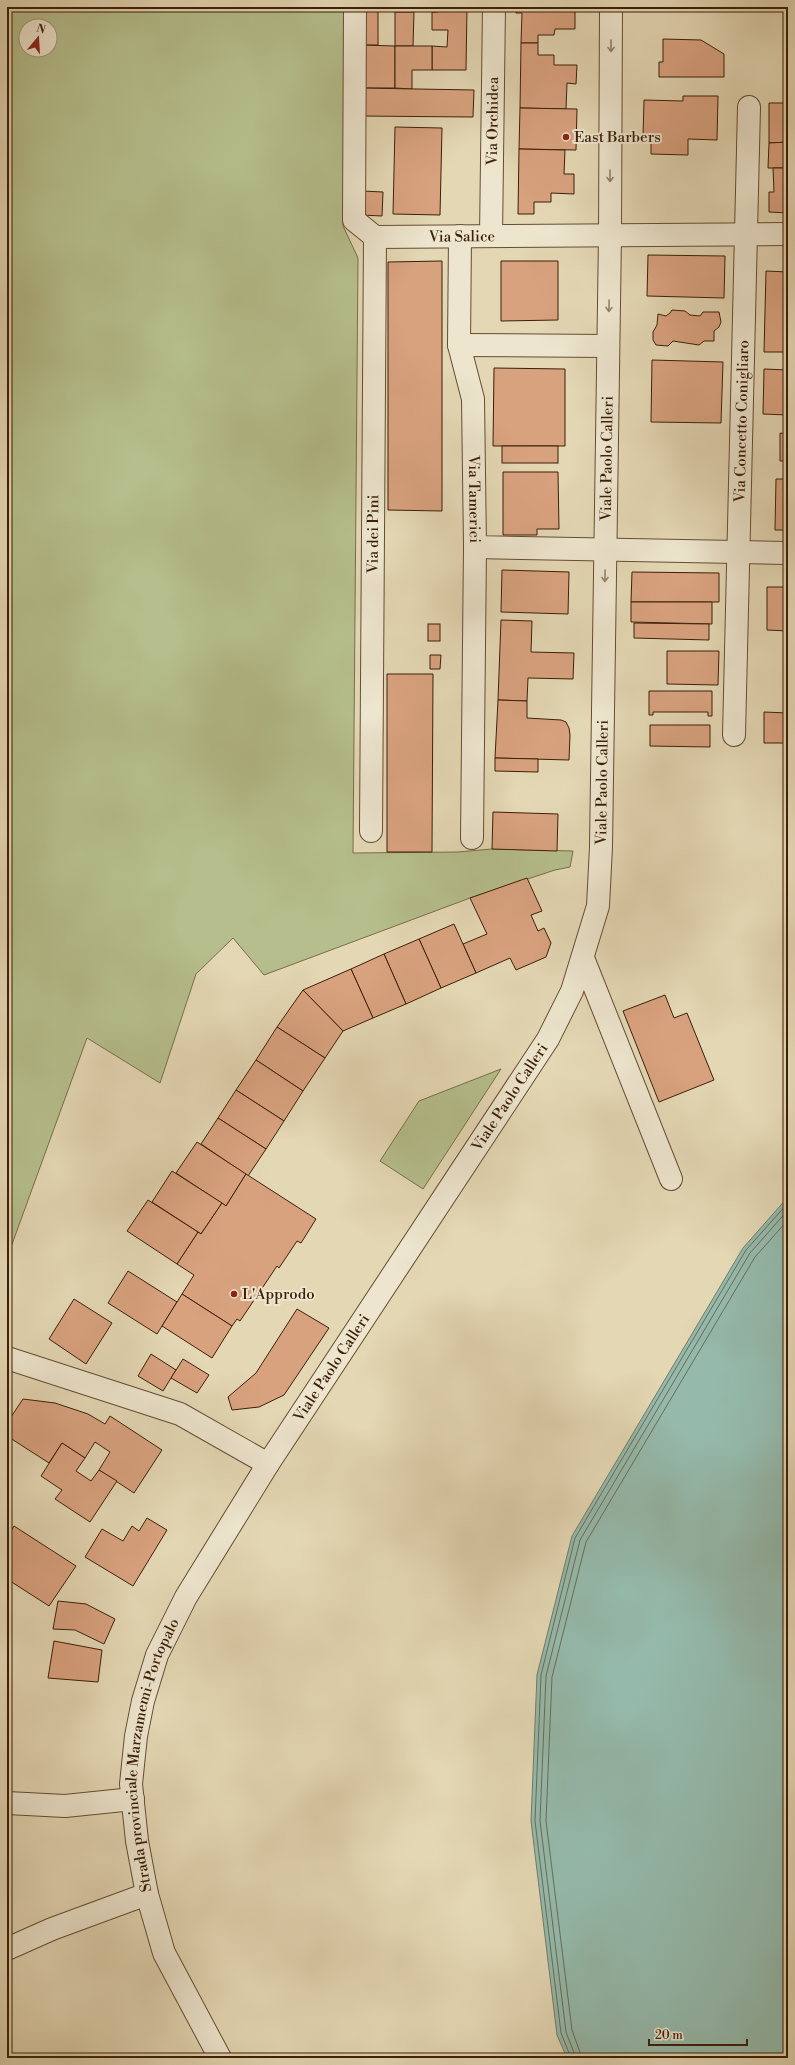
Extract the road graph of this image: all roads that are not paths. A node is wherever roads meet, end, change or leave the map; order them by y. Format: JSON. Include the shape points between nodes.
{"nodes":[{"id":1,"x":355,"y":7,"type":"edge"},
{"id":2,"x":494,"y":7,"type":"edge"},
{"id":3,"x":611,"y":7,"type":"edge"},
{"id":4,"x":749,"y":107,"type":"dead end"},
{"id":5,"x":746,"y":234,"type":"junction"},
{"id":6,"x":788,"y":234,"type":"edge"},
{"id":7,"x":610,"y":235,"type":"junction"},
{"id":8,"x":374,"y":236,"type":"junction"},
{"id":9,"x":460,"y":236,"type":"junction"},
{"id":10,"x":491,"y":236,"type":"junction"},
{"id":11,"x":459,"y":345,"type":"junction"},
{"id":12,"x":608,"y":346,"type":"junction"},
{"id":13,"x":475,"y":547,"type":"junction"},
{"id":14,"x":605,"y":549,"type":"junction"},
{"id":15,"x":738,"y":552,"type":"junction"},
{"id":16,"x":788,"y":553,"type":"edge"},
{"id":17,"x":734,"y":735,"type":"dead end"},
{"id":18,"x":371,"y":831,"type":"dead end"},
{"id":19,"x":472,"y":838,"type":"dead end"},
{"id":20,"x":583,"y":958,"type":"junction"},
{"id":21,"x":671,"y":1179,"type":"dead end"},
{"id":22,"x":7,"y":1358,"type":"edge"},
{"id":23,"x":268,"y":1464,"type":"junction"},
{"id":24,"x":133,"y":1799,"type":"junction"},
{"id":25,"x":7,"y":1803,"type":"edge"},
{"id":26,"x":147,"y":1894,"type":"junction"},
{"id":27,"x":7,"y":1949,"type":"edge"},
{"id":28,"x":220,"y":2058,"type":"edge"}],
"edges":[{"from":1,"to":8,"type":"street","via":[[354,220]]},
{"from":2,"to":10,"type":"street","name":"Via Orchidea"},
{"from":3,"to":7,"type":"street","name":"Viale Paolo Calleri","one_way":true},
{"from":4,"to":5,"type":"street","name":"Via Concetto Conigliaro"},
{"from":5,"to":6,"type":"street","name":"Via Salice"},
{"from":5,"to":7,"type":"street","name":"Via Salice"},
{"from":5,"to":15,"type":"street","name":"Via Concetto Conigliaro"},
{"from":7,"to":10,"type":"street","name":"Via Salice"},
{"from":7,"to":12,"type":"street","name":"Viale Paolo Calleri","one_way":true},
{"from":8,"to":9,"type":"street","name":"Via Salice"},
{"from":8,"to":18,"type":"street","name":"Via dei Pini"},
{"from":9,"to":10,"type":"street","name":"Via Salice"},
{"from":9,"to":11,"type":"street","name":"Via Tamerici"},
{"from":11,"to":12,"type":"street"},
{"from":11,"to":13,"type":"street","name":"Via Tamerici","via":[[473,399]]},
{"from":12,"to":14,"type":"street","name":"Viale Paolo Calleri"},
{"from":13,"to":14,"type":"street","name":"Via Tamerici"},
{"from":13,"to":19,"type":"street"},
{"from":14,"to":15,"type":"street","name":"Via Tamerici"},
{"from":14,"to":20,"type":"street","name":"Viale Paolo Calleri","one_way":true,"via":[[598,906]]},
{"from":15,"to":16,"type":"street","name":"Via Tamerici"},
{"from":15,"to":17,"type":"street","name":"Via Concetto Conigliaro"},
{"from":20,"to":21,"type":"street"},
{"from":20,"to":23,"type":"street","name":"Viale Paolo Calleri","via":[[572,991],[548,1039]]},
{"from":22,"to":23,"type":"street","via":[[180,1414]]},
{"from":23,"to":24,"type":"street","name":"Strada provinciale Marzamemi-Portopalo","via":[[186,1597],[157,1655],[143,1701],[136,1736],[131,1784]]},
{"from":24,"to":25,"type":"street","via":[[65,1806]]},
{"from":24,"to":26,"type":"street","name":"Strada provinciale Marzamemi-Portopalo","via":[[137,1841]]},
{"from":26,"to":27,"type":"street","via":[[52,1928]]},
{"from":26,"to":28,"type":"street","name":"Strada provinciale Marzamemi-Portopalo","via":[[164,1953]]}]}
